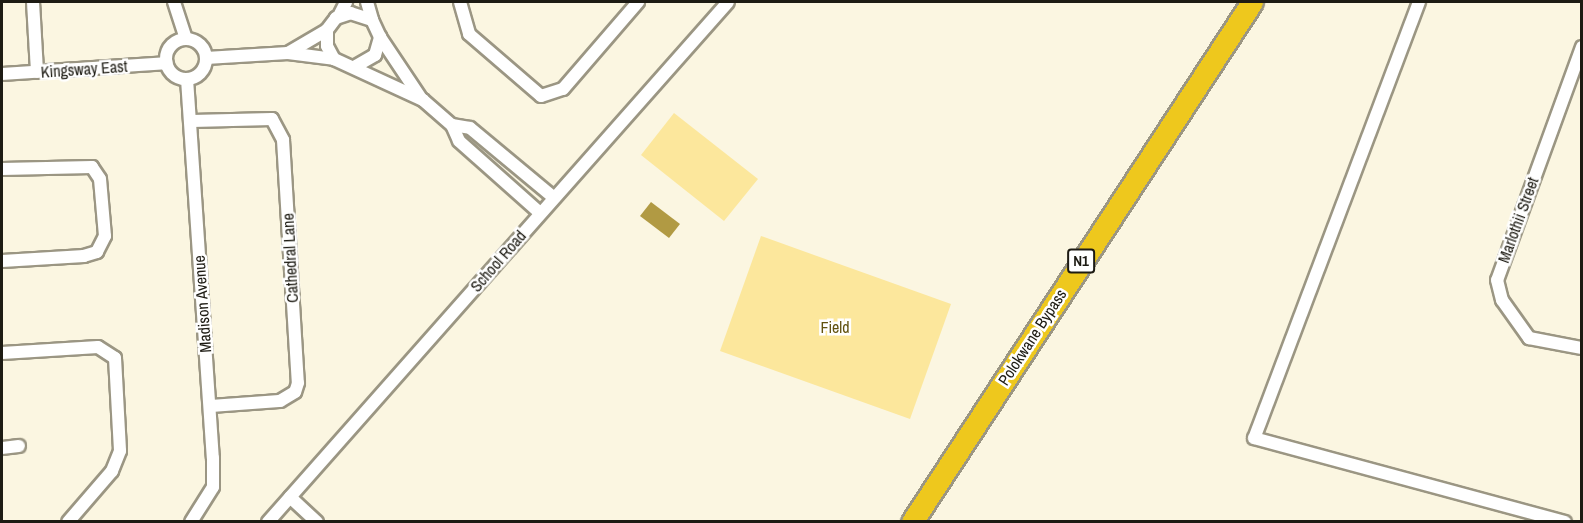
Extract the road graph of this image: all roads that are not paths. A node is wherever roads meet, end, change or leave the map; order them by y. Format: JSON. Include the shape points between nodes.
{"nodes":[{"id":1,"x":33,"y":2,"type":"edge"},
{"id":2,"x":175,"y":2,"type":"edge"},
{"id":3,"x":346,"y":2,"type":"edge"},
{"id":4,"x":367,"y":2,"type":"edge"},
{"id":5,"x":460,"y":2,"type":"edge"},
{"id":6,"x":638,"y":2,"type":"edge"},
{"id":7,"x":728,"y":2,"type":"edge"},
{"id":8,"x":1252,"y":2,"type":"edge"},
{"id":9,"x":1419,"y":2,"type":"edge"},
{"id":10,"x":339,"y":16,"type":"junction"},
{"id":11,"x":372,"y":20,"type":"junction"},
{"id":12,"x":327,"y":30,"type":"junction"},
{"id":13,"x":380,"y":37,"type":"junction"},
{"id":14,"x":186,"y":39,"type":"junction"},
{"id":15,"x":1581,"y":47,"type":"edge"},
{"id":16,"x":288,"y":53,"type":"junction"},
{"id":17,"x":206,"y":58,"type":"junction"},
{"id":18,"x":334,"y":59,"type":"junction"},
{"id":19,"x":167,"y":63,"type":"junction"},
{"id":20,"x":356,"y":66,"type":"junction"},
{"id":21,"x":37,"y":72,"type":"junction"},
{"id":22,"x":2,"y":74,"type":"edge"},
{"id":23,"x":187,"y":79,"type":"junction"},
{"id":24,"x":423,"y":100,"type":"junction"},
{"id":25,"x":192,"y":121,"type":"junction"},
{"id":26,"x":452,"y":125,"type":"junction"},
{"id":27,"x":2,"y":169,"type":"edge"},
{"id":28,"x":553,"y":197,"type":"junction"},
{"id":29,"x":540,"y":213,"type":"junction"},
{"id":30,"x":2,"y":261,"type":"edge"},
{"id":31,"x":1581,"y":348,"type":"edge"},
{"id":32,"x":2,"y":353,"type":"edge"},
{"id":33,"x":210,"y":406,"type":"junction"},
{"id":34,"x":20,"y":446,"type":"dead end"},
{"id":35,"x":2,"y":448,"type":"edge"},
{"id":36,"x":290,"y":497,"type":"junction"},
{"id":37,"x":274,"y":520,"type":"edge"},
{"id":38,"x":68,"y":522,"type":"edge"},
{"id":39,"x":190,"y":522,"type":"edge"},
{"id":40,"x":316,"y":522,"type":"edge"},
{"id":41,"x":912,"y":522,"type":"edge"},
{"id":42,"x":1565,"y":522,"type":"edge"}],
"edges":[{"from":1,"to":21,"type":"street"},
{"from":2,"to":14,"type":"street"},
{"from":3,"to":10,"type":"street"},
{"from":4,"to":11,"type":"street"},
{"from":5,"to":6,"type":"street","via":[[469,34],[535,93],[546,96],[563,88]]},
{"from":7,"to":28,"type":"street","name":"School Road"},
{"from":8,"to":41,"type":"highway","name":"Polokwane Bypass","number":"N1"},
{"from":9,"to":42,"type":"street","via":[[1254,438]]},
{"from":10,"to":11,"type":"street","via":[[358,13]]},
{"from":10,"to":12,"type":"street"},
{"from":11,"to":13,"type":"street"},
{"from":12,"to":16,"type":"street"},
{"from":12,"to":18,"type":"street","via":[[327,46]]},
{"from":13,"to":20,"type":"street","via":[[375,55]]},
{"from":13,"to":24,"type":"street"},
{"from":14,"to":17,"type":"street","via":[[200,45]]},
{"from":14,"to":19,"type":"street","via":[[170,48]]},
{"from":15,"to":31,"type":"street","name":"Marlothii Street","via":[[1497,280],[1502,300],[1529,338]]},
{"from":16,"to":17,"type":"street"},
{"from":16,"to":18,"type":"street"},
{"from":17,"to":23,"type":"street","via":[[201,72]]},
{"from":18,"to":20,"type":"street"},
{"from":19,"to":21,"type":"street","name":"Kingsway East"},
{"from":19,"to":23,"type":"street","via":[[176,76]]},
{"from":20,"to":24,"type":"street"},
{"from":21,"to":22,"type":"street","name":"Kingsway East"},
{"from":23,"to":25,"type":"street","name":"Madison Avenue"},
{"from":24,"to":26,"type":"street"},
{"from":25,"to":33,"type":"street","name":"Madison Avenue"},
{"from":25,"to":33,"type":"street","name":"Cathedral Lane","via":[[272,119],[279,127],[284,152],[298,383],[295,392],[280,401]]},
{"from":26,"to":28,"type":"street","via":[[470,128]]},
{"from":26,"to":29,"type":"street","via":[[459,141]]},
{"from":27,"to":30,"type":"street","via":[[92,167],[100,179],[105,236],[97,252],[84,256]]},
{"from":28,"to":29,"type":"street","name":"School Road"},
{"from":29,"to":36,"type":"street","name":"School Road"},
{"from":32,"to":38,"type":"street","via":[[98,347],[115,358],[120,451],[112,471]]},
{"from":33,"to":39,"type":"street","name":"Madison Avenue","via":[[213,487]]},
{"from":34,"to":35,"type":"street"},
{"from":36,"to":37,"type":"street","name":"School Road"},
{"from":36,"to":40,"type":"street"}]}
